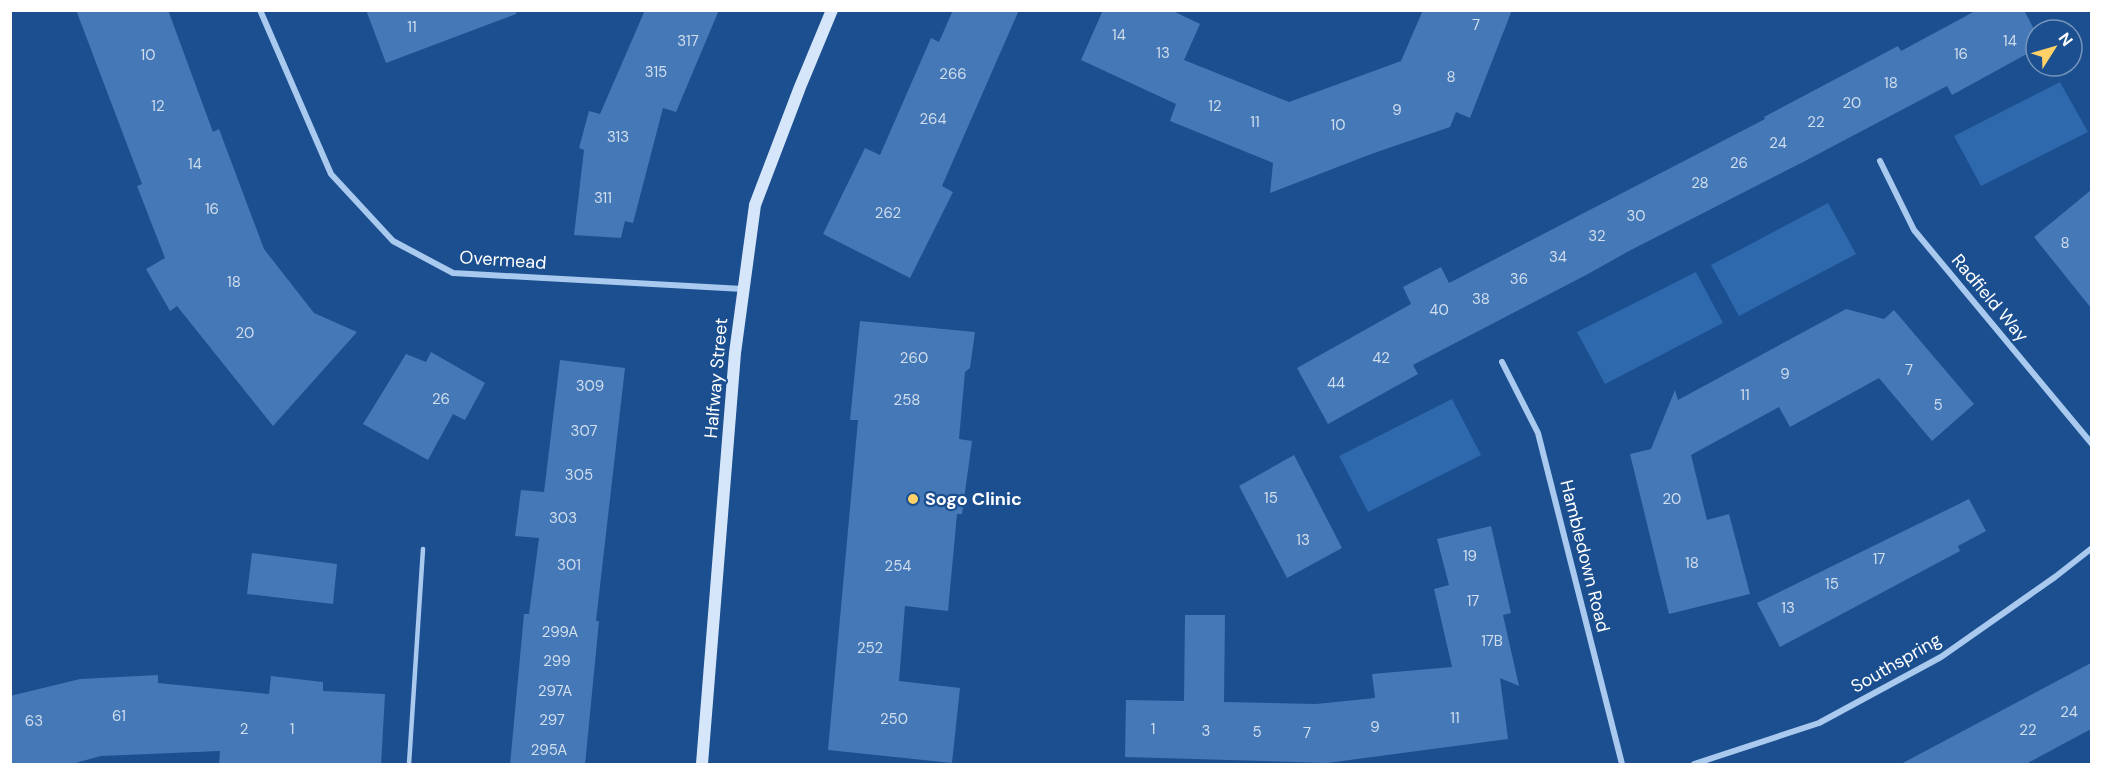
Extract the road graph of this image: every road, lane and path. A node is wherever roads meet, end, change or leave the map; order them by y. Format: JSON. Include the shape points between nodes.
{"nodes":[{"id":1,"x":260,"y":10,"type":"edge"},
{"id":2,"x":832,"y":10,"type":"edge"},
{"id":3,"x":1880,"y":161,"type":"dead end"},
{"id":4,"x":743,"y":290,"type":"junction"},
{"id":5,"x":1502,"y":362,"type":"dead end"},
{"id":6,"x":2091,"y":444,"type":"edge"},
{"id":7,"x":2091,"y":548,"type":"edge"},
{"id":8,"x":423,"y":549,"type":"dead end"},
{"id":9,"x":409,"y":765,"type":"edge"},
{"id":10,"x":702,"y":765,"type":"edge"},
{"id":11,"x":1622,"y":765,"type":"edge"},
{"id":12,"x":1694,"y":765,"type":"edge"}],
"edges":[{"from":1,"to":4,"type":"street","name":"Overmead","via":[[331,174],[393,241],[453,273]]},
{"from":2,"to":4,"type":"main road","name":"Halfway Street","via":[[755,205]]},
{"from":3,"to":6,"type":"street","name":"Radfield Way","via":[[1914,230]]},
{"from":4,"to":10,"type":"main road","name":"Halfway Street"},
{"from":5,"to":11,"type":"street","name":"Hambledown Road","via":[[1538,433]]},
{"from":7,"to":12,"type":"street","name":"Southspring","via":[[1941,657],[1830,718]]},
{"from":8,"to":9,"type":"lane"}]}
